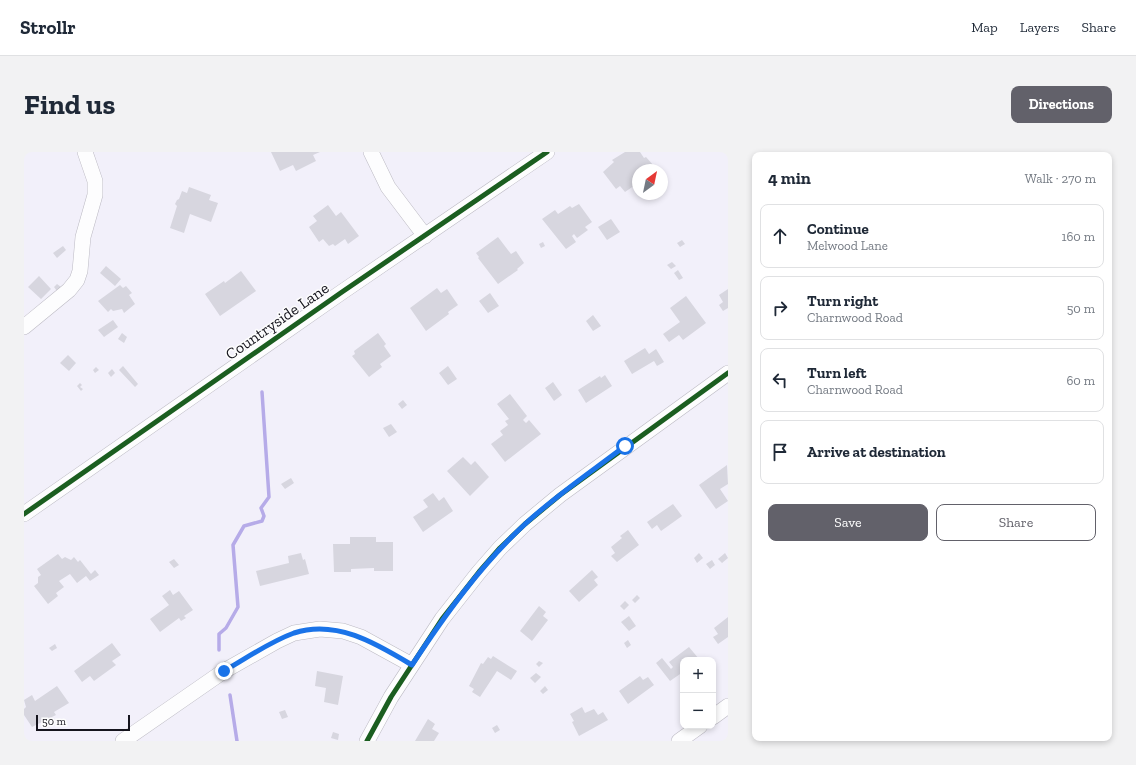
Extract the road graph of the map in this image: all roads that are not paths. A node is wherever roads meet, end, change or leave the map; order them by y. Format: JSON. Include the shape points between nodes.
{"nodes":[{"id":1,"x":85,"y":152,"type":"edge"},
{"id":2,"x":371,"y":152,"type":"edge"},
{"id":3,"x":547,"y":152,"type":"edge"},
{"id":4,"x":425,"y":236,"type":"junction"},
{"id":5,"x":24,"y":327,"type":"edge"},
{"id":6,"x":728,"y":373,"type":"edge"},
{"id":7,"x":24,"y":514,"type":"edge"},
{"id":8,"x":412,"y":665,"type":"junction"},
{"id":9,"x":728,"y":706,"type":"edge"},
{"id":10,"x":716,"y":715,"type":"edge"},
{"id":11,"x":696,"y":729,"type":"edge"},
{"id":12,"x":123,"y":741,"type":"edge"},
{"id":13,"x":367,"y":741,"type":"edge"},
{"id":14,"x":679,"y":741,"type":"edge"}],
"edges":[{"from":1,"to":5,"type":"street","via":[[95,181],[95,195],[83,237],[77,280],[70,290]]},
{"from":2,"to":4,"type":"street","via":[[388,187]]},
{"from":3,"to":4,"type":"street","name":"Countryside Lane"},
{"from":4,"to":7,"type":"street","name":"Countryside Lane"},
{"from":6,"to":8,"type":"street","via":[[625,446],[525,524],[479,572],[442,619]]},
{"from":8,"to":12,"type":"street","via":[[361,637],[343,631],[320,629],[294,633],[224,671]]},
{"from":8,"to":13,"type":"street","via":[[374,725]]},
{"from":9,"to":10,"type":"street"},
{"from":11,"to":14,"type":"street"}]}
